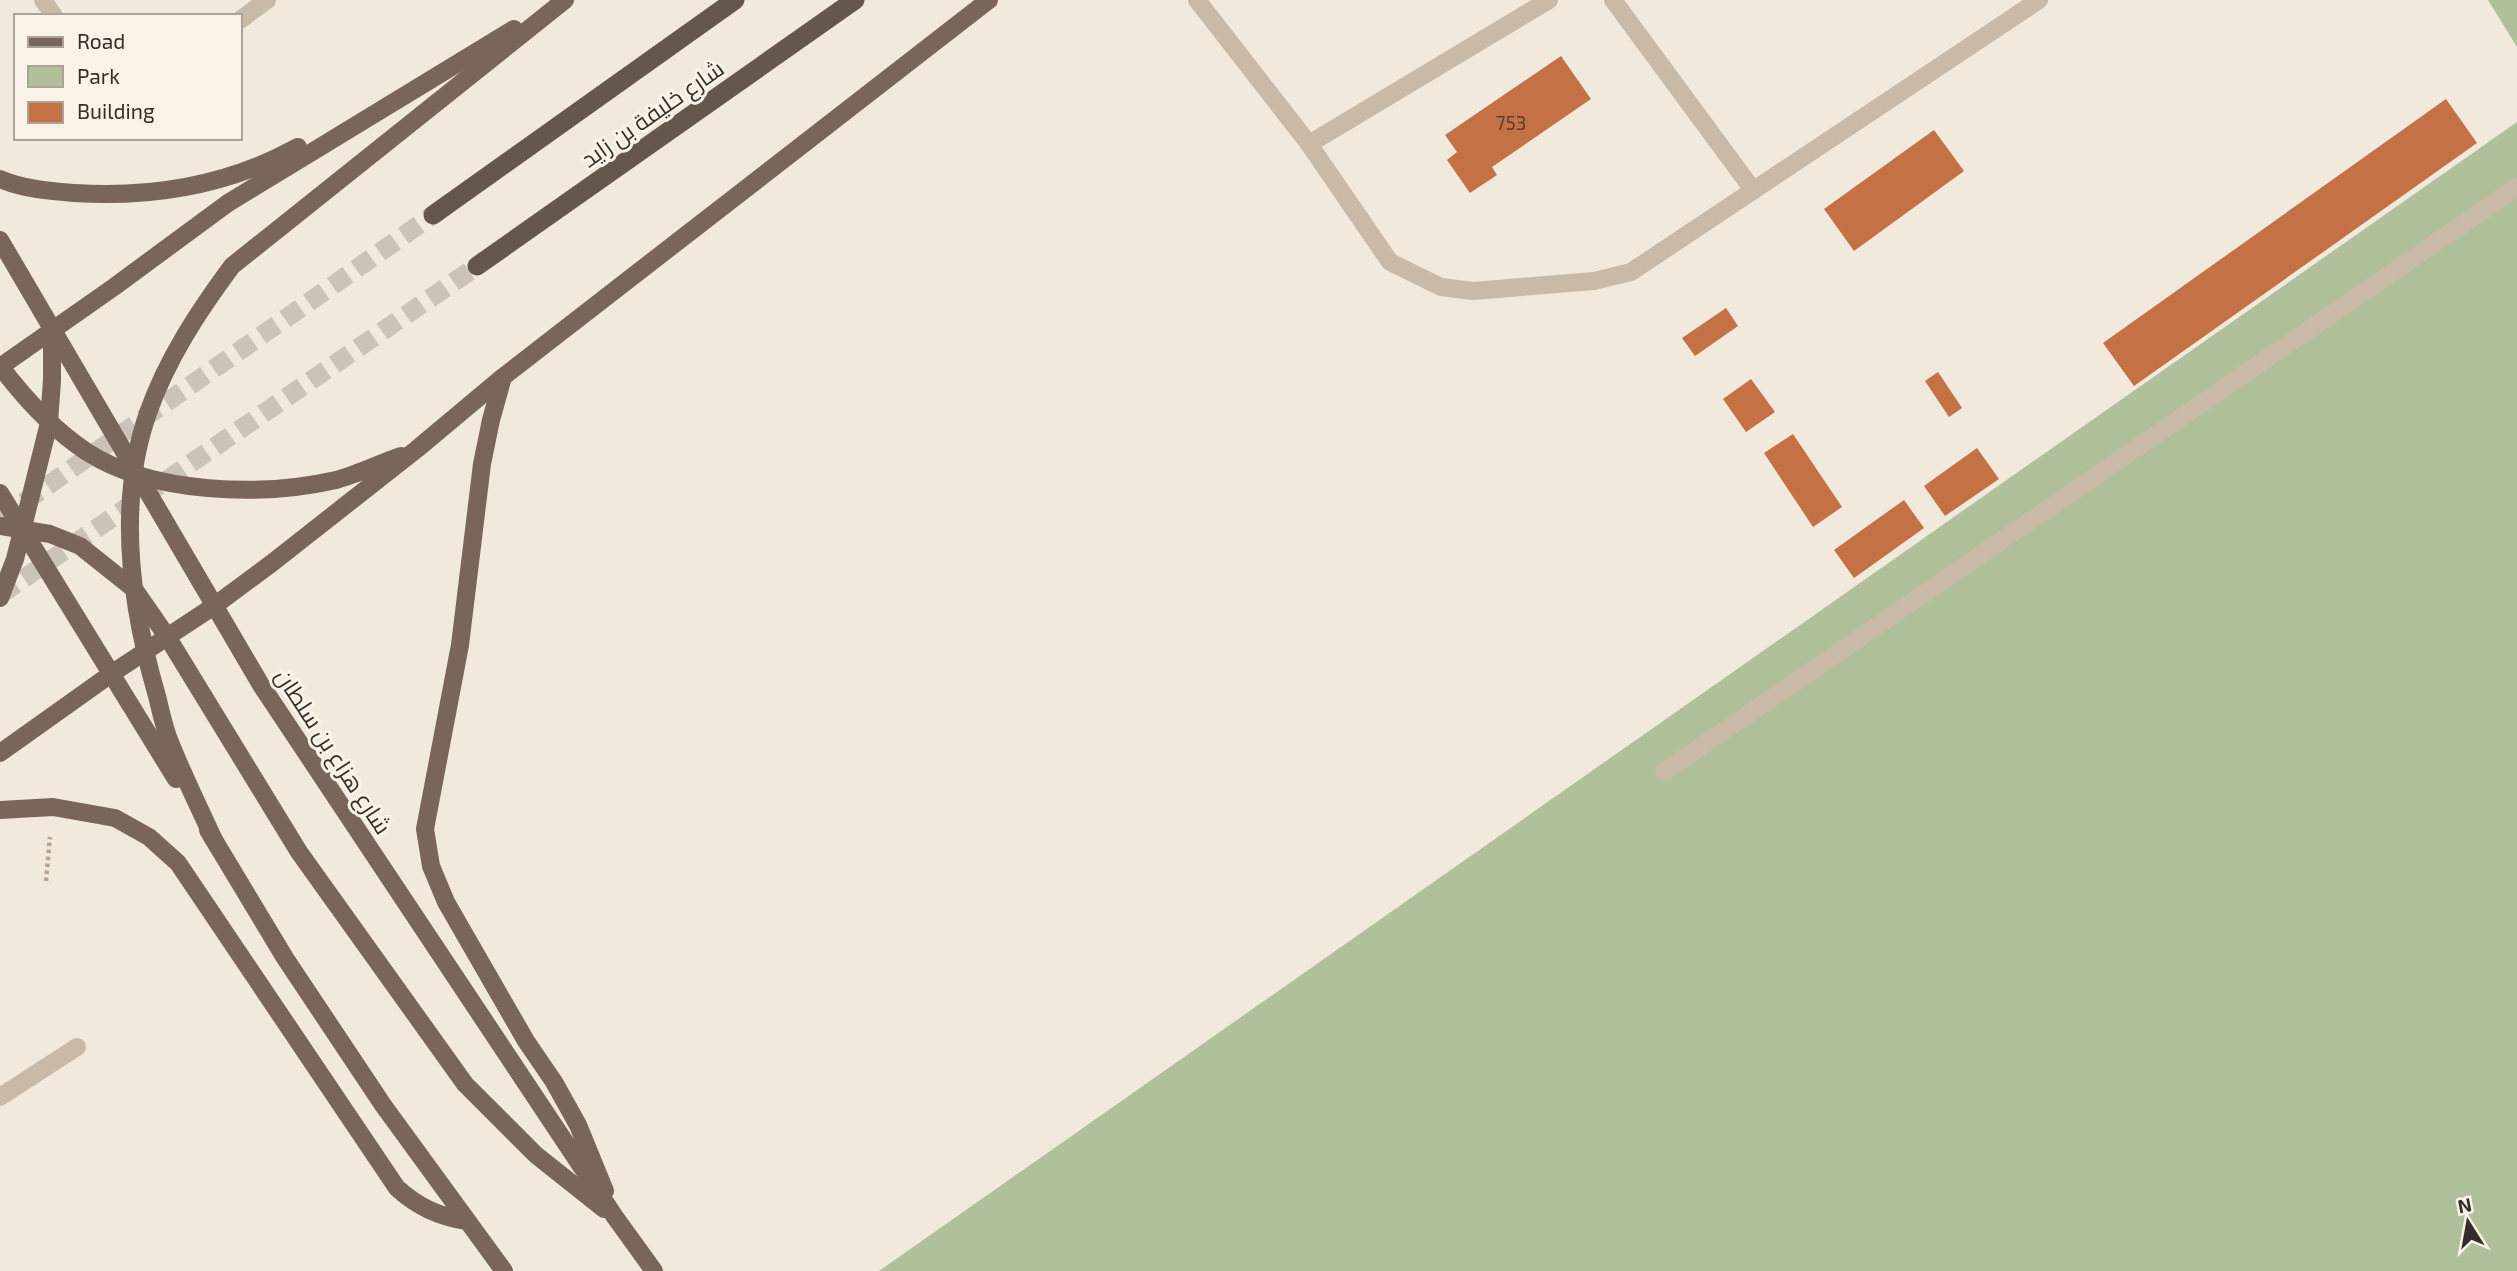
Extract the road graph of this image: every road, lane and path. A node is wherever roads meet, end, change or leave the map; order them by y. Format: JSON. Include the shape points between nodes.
{"nodes":[{"id":1,"x":267,"y":0,"type":"edge"},
{"id":2,"x":562,"y":0,"type":"edge"},
{"id":3,"x":735,"y":0,"type":"edge"},
{"id":4,"x":855,"y":0,"type":"edge"},
{"id":5,"x":989,"y":0,"type":"edge"},
{"id":6,"x":1197,"y":0,"type":"edge"},
{"id":7,"x":1549,"y":0,"type":"edge"},
{"id":8,"x":1613,"y":0,"type":"edge"},
{"id":9,"x":2039,"y":0,"type":"edge"},
{"id":10,"x":242,"y":19,"type":"edge"},
{"id":11,"x":1309,"y":144,"type":"junction"},
{"id":12,"x":0,"y":179,"type":"edge"},
{"id":13,"x":2517,"y":187,"type":"edge"},
{"id":14,"x":1754,"y":190,"type":"junction"},
{"id":15,"x":433,"y":215,"type":"tunnel mouth"},
{"id":16,"x":0,"y":240,"type":"edge"},
{"id":17,"x":477,"y":266,"type":"tunnel mouth"},
{"id":18,"x":52,"y":330,"type":"junction"},
{"id":19,"x":503,"y":377,"type":"junction"},
{"id":20,"x":49,"y":423,"type":"junction"},
{"id":21,"x":417,"y":449,"type":"junction"},
{"id":22,"x":135,"y":473,"type":"junction"},
{"id":23,"x":0,"y":493,"type":"edge"},
{"id":24,"x":0,"y":526,"type":"edge"},
{"id":25,"x":21,"y":528,"type":"junction"},
{"id":26,"x":134,"y":589,"type":"junction"},
{"id":27,"x":0,"y":598,"type":"edge"},
{"id":28,"x":214,"y":606,"type":"junction"},
{"id":29,"x":167,"y":638,"type":"junction"},
{"id":30,"x":145,"y":651,"type":"junction"},
{"id":31,"x":111,"y":674,"type":"junction"},
{"id":32,"x":0,"y":753,"type":"edge"},
{"id":33,"x":1664,"y":772,"type":"dead end"},
{"id":34,"x":53,"y":807,"type":"junction"},
{"id":35,"x":0,"y":810,"type":"edge"},
{"id":36,"x":214,"y":840,"type":"junction"},
{"id":37,"x":46,"y":881,"type":"dead end"},
{"id":38,"x":77,"y":1047,"type":"dead end"},
{"id":39,"x":0,"y":1097,"type":"edge"},
{"id":40,"x":615,"y":1217,"type":"junction"},
{"id":41,"x":466,"y":1221,"type":"junction"},
{"id":42,"x":504,"y":1271,"type":"edge"},
{"id":43,"x":654,"y":1271,"type":"edge"}],
"edges":[{"from":1,"to":10,"type":"street"},
{"from":2,"to":12,"type":"main road","via":[[279,158],[237,174],[194,186],[105,195],[35,189]]},
{"from":2,"to":18,"type":"main road","via":[[228,203]]},
{"from":2,"to":22,"type":"main road","via":[[232,266],[202,305],[167,367],[147,414]]},
{"from":3,"to":15,"type":"highway","name":"شارع خليفة بن زايد"},
{"from":4,"to":17,"type":"highway","name":"شارع خليفة بن زايد"},
{"from":5,"to":19,"type":"main road"},
{"from":6,"to":11,"type":"street"},
{"from":7,"to":11,"type":"street"},
{"from":8,"to":14,"type":"street"},
{"from":9,"to":14,"type":"street"},
{"from":11,"to":14,"type":"street","via":[[1390,262],[1441,287],[1473,291],[1594,281],[1631,272]]},
{"from":13,"to":33,"type":"street"},
{"from":16,"to":18,"type":"main road","name":"شارع هزاع بن سلطان"},
{"from":18,"to":20,"type":"main road"},
{"from":18,"to":20,"type":"main road","via":[[0,366]]},
{"from":18,"to":22,"type":"main road","name":"شارع هزاع بن سلطان"},
{"from":19,"to":21,"type":"main road"},
{"from":19,"to":40,"type":"main road","via":[[482,464],[460,645],[425,828],[431,866],[446,902],[578,1125]]},
{"from":20,"to":22,"type":"main road","via":[[88,452]]},
{"from":20,"to":25,"type":"main road"},
{"from":21,"to":22,"type":"main road","via":[[338,479],[285,489],[186,485]]},
{"from":21,"to":28,"type":"main road"},
{"from":22,"to":26,"type":"main road","via":[[130,550]]},
{"from":22,"to":28,"type":"main road","name":"شارع هزاع بن سلطان"},
{"from":23,"to":25,"type":"main road"},
{"from":24,"to":25,"type":"main road"},
{"from":25,"to":26,"type":"main road","via":[[80,547]]},
{"from":25,"to":27,"type":"main road"},
{"from":25,"to":31,"type":"main road"},
{"from":26,"to":29,"type":"main road"},
{"from":26,"to":30,"type":"main road"},
{"from":28,"to":29,"type":"main road"},
{"from":28,"to":40,"type":"main road","name":"شارع هزاع بن سلطان","via":[[261,685]]},
{"from":29,"to":30,"type":"main road"},
{"from":29,"to":40,"type":"main road","via":[[299,852],[465,1084],[536,1155]]},
{"from":30,"to":31,"type":"main road"},
{"from":30,"to":36,"type":"main road","via":[[169,741]]},
{"from":31,"to":32,"type":"main road"},
{"from":31,"to":36,"type":"main road"},
{"from":34,"to":35,"type":"main road"},
{"from":34,"to":37,"type":"path"},
{"from":34,"to":41,"type":"main road","via":[[116,818],[149,837],[178,863],[397,1188],[428,1211]]},
{"from":36,"to":41,"type":"main road","via":[[383,1105]]},
{"from":38,"to":39,"type":"street"},
{"from":40,"to":43,"type":"main road","name":"شارع هزاع بن سلطان"},
{"from":41,"to":42,"type":"main road"}]}
